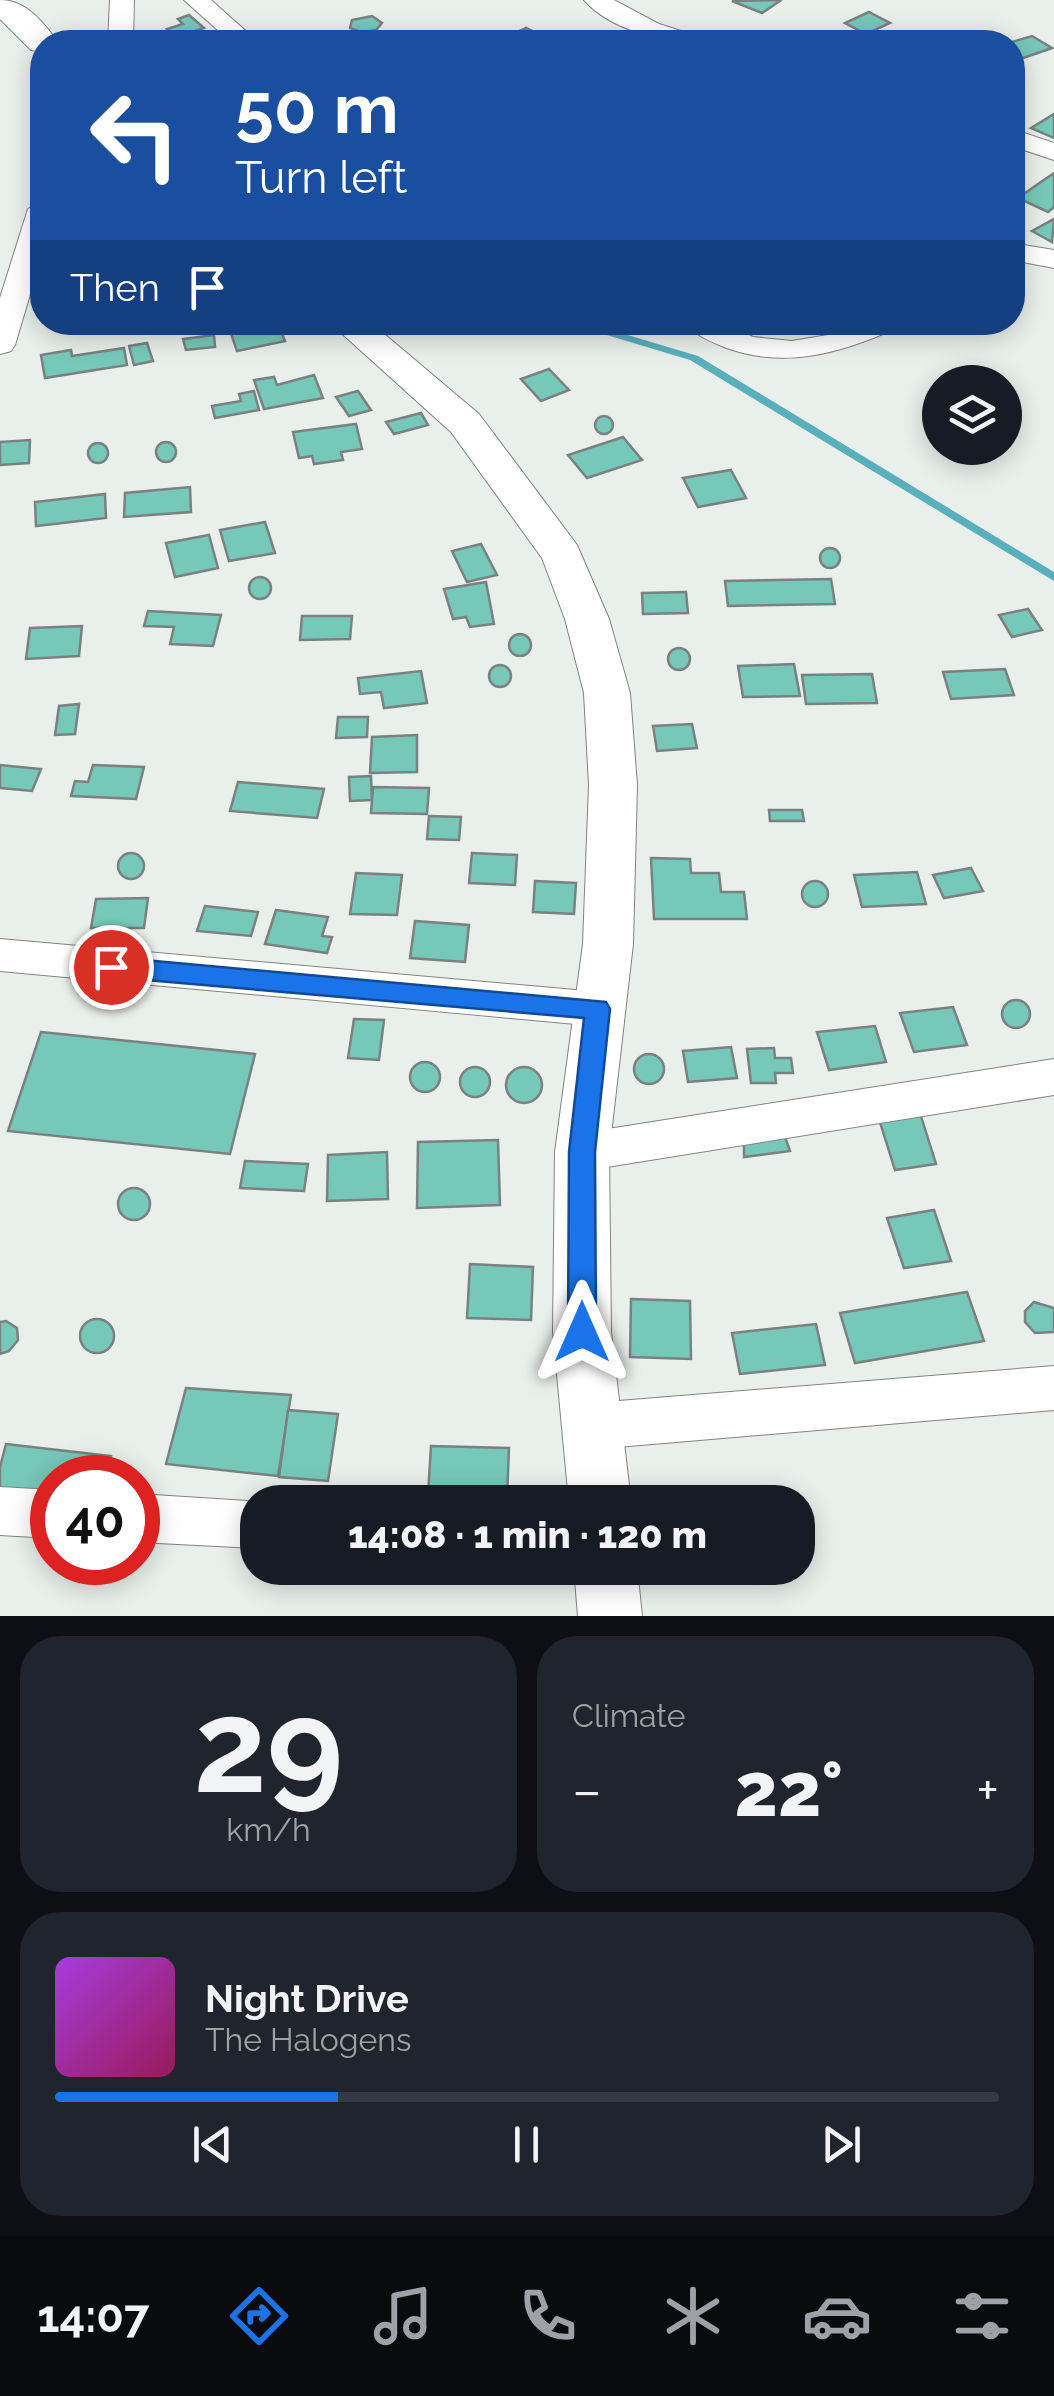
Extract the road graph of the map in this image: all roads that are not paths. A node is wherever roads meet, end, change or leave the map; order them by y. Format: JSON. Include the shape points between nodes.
{"nodes":[{"id":1,"x":122,"y":0,"type":"edge"},
{"id":2,"x":196,"y":0,"type":"edge"},
{"id":3,"x":596,"y":0,"type":"edge"},
{"id":4,"x":0,"y":5,"type":"edge"},
{"id":5,"x":31,"y":30,"type":"edge"},
{"id":6,"x":122,"y":30,"type":"edge"},
{"id":7,"x":231,"y":30,"type":"edge"},
{"id":8,"x":648,"y":30,"type":"edge"},
{"id":9,"x":1025,"y":142,"type":"edge"},
{"id":10,"x":1054,"y":152,"type":"edge"},
{"id":11,"x":30,"y":249,"type":"edge"},
{"id":12,"x":1025,"y":254,"type":"edge"},
{"id":13,"x":1054,"y":258,"type":"edge"},
{"id":14,"x":362,"y":335,"type":"edge"},
{"id":15,"x":716,"y":335,"type":"edge"},
{"id":16,"x":859,"y":335,"type":"edge"},
{"id":17,"x":0,"y":346,"type":"edge"},
{"id":18,"x":0,"y":954,"type":"edge"},
{"id":19,"x":598,"y":1009,"type":"junction"},
{"id":20,"x":1054,"y":1077,"type":"edge"},
{"id":21,"x":582,"y":1152,"type":"junction"},
{"id":22,"x":1054,"y":1388,"type":"edge"},
{"id":23,"x":594,"y":1426,"type":"junction"},
{"id":24,"x":599,"y":1485,"type":"edge"},
{"id":25,"x":0,"y":1511,"type":"edge"},
{"id":26,"x":30,"y":1513,"type":"edge"},
{"id":27,"x":160,"y":1519,"type":"edge"},
{"id":28,"x":240,"y":1523,"type":"edge"},
{"id":29,"x":607,"y":1585,"type":"edge"},
{"id":30,"x":610,"y":1616,"type":"edge"}],
"edges":[{"from":1,"to":6,"type":"street"},
{"from":2,"to":7,"type":"street"},
{"from":3,"to":8,"type":"street"},
{"from":4,"to":5,"type":"street"},
{"from":9,"to":10,"type":"street"},
{"from":11,"to":17,"type":"street"},
{"from":12,"to":13,"type":"street"},
{"from":14,"to":19,"type":"street","via":[[465,423],[562,555],[587,618],[607,694],[613,786],[608,944]]},
{"from":15,"to":16,"type":"street","via":[[779,353]]},
{"from":18,"to":19,"type":"street"},
{"from":19,"to":21,"type":"street"},
{"from":20,"to":21,"type":"street"},
{"from":21,"to":23,"type":"street","via":[[582,1332]]},
{"from":22,"to":23,"type":"street"},
{"from":23,"to":24,"type":"street"},
{"from":25,"to":26,"type":"street"},
{"from":27,"to":28,"type":"street"},
{"from":29,"to":30,"type":"street"}]}
